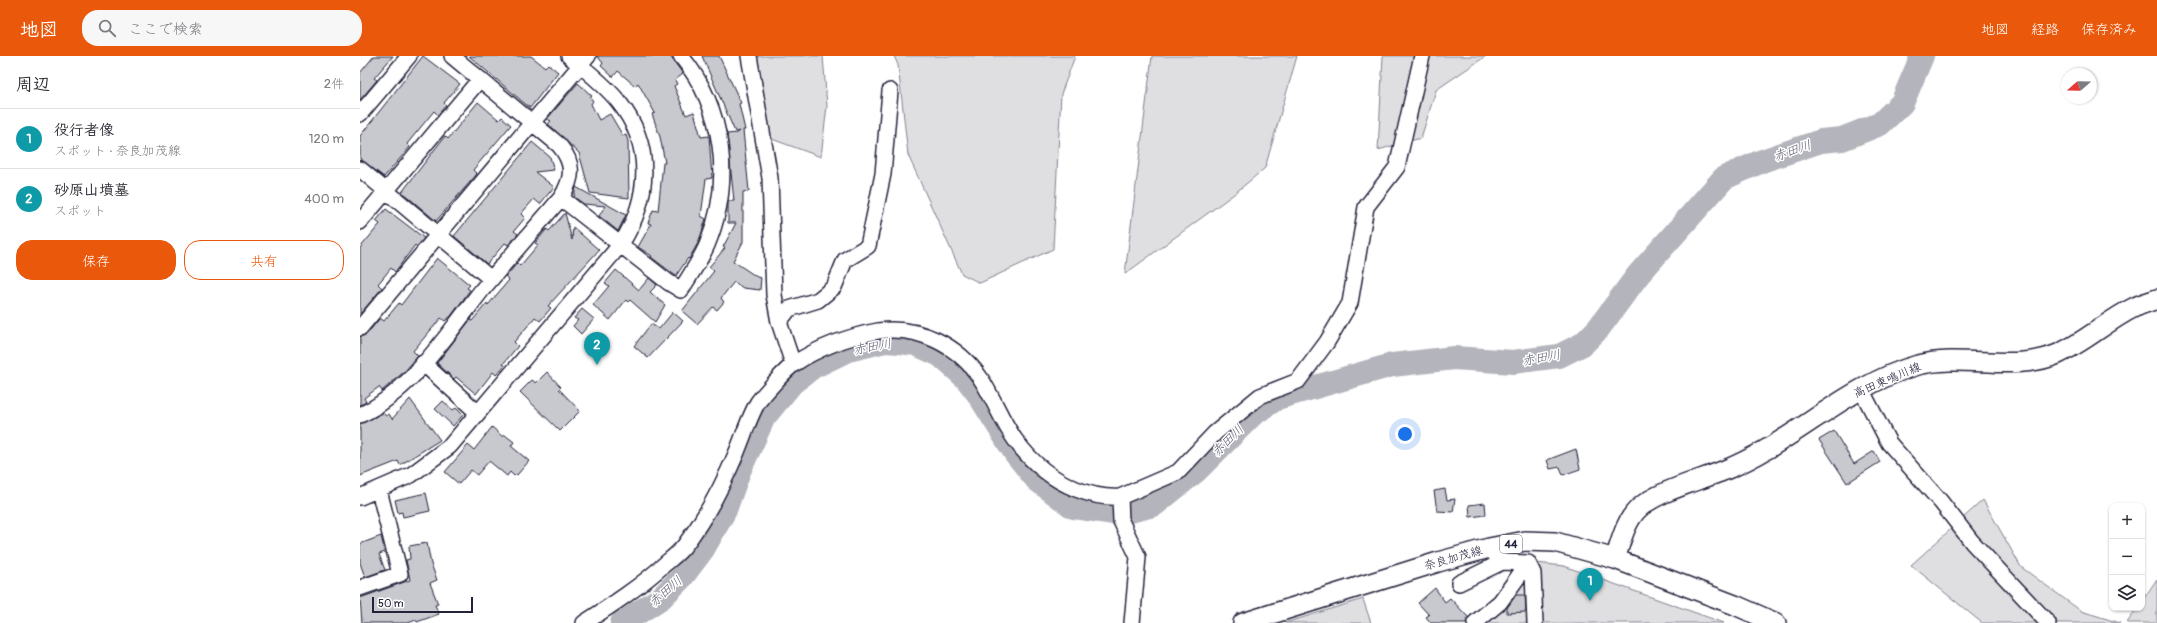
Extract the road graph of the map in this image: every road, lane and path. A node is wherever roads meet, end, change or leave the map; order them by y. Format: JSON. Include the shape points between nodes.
{"nodes":[{"id":1,"x":409,"y":56,"type":"edge"},
{"id":2,"x":452,"y":56,"type":"edge"},
{"id":3,"x":569,"y":56,"type":"edge"},
{"id":4,"x":681,"y":56,"type":"edge"},
{"id":5,"x":749,"y":56,"type":"edge"},
{"id":6,"x":1422,"y":56,"type":"edge"},
{"id":7,"x":585,"y":61,"type":"edge"},
{"id":8,"x":480,"y":79,"type":"junction"},
{"id":9,"x":890,"y":90,"type":"dead end"},
{"id":10,"x":360,"y":114,"type":"edge"},
{"id":11,"x":531,"y":124,"type":"junction"},
{"id":12,"x":360,"y":169,"type":"edge"},
{"id":13,"x":386,"y":191,"type":"junction"},
{"id":14,"x":561,"y":198,"type":"junction"},
{"id":15,"x":360,"y":222,"type":"edge"},
{"id":16,"x":440,"y":235,"type":"junction"},
{"id":17,"x":621,"y":244,"type":"junction"},
{"id":18,"x":492,"y":279,"type":"junction"},
{"id":19,"x":2157,"y":299,"type":"edge"},
{"id":20,"x":779,"y":322,"type":"junction"},
{"id":21,"x":360,"y":328,"type":"edge"},
{"id":22,"x":423,"y":363,"type":"junction"},
{"id":23,"x":793,"y":364,"type":"junction"},
{"id":24,"x":1861,"y":389,"type":"junction"},
{"id":25,"x":478,"y":413,"type":"junction"},
{"id":26,"x":360,"y":415,"type":"edge"},
{"id":27,"x":379,"y":490,"type":"junction"},
{"id":28,"x":360,"y":497,"type":"edge"},
{"id":29,"x":1120,"y":497,"type":"junction"},
{"id":30,"x":1489,"y":548,"type":"junction"},
{"id":31,"x":1615,"y":559,"type":"junction"},
{"id":32,"x":1502,"y":562,"type":"junction"},
{"id":33,"x":1528,"y":563,"type":"junction"},
{"id":34,"x":1460,"y":583,"type":"dead end"},
{"id":35,"x":360,"y":588,"type":"edge"},
{"id":36,"x":584,"y":623,"type":"edge"},
{"id":37,"x":1132,"y":623,"type":"edge"},
{"id":38,"x":1243,"y":623,"type":"edge"},
{"id":39,"x":1476,"y":623,"type":"edge"},
{"id":40,"x":1535,"y":623,"type":"edge"},
{"id":41,"x":1776,"y":623,"type":"edge"},
{"id":42,"x":2048,"y":623,"type":"edge"}],
"edges":[{"from":1,"to":10,"type":"street"},
{"from":2,"to":8,"type":"street"},
{"from":3,"to":7,"type":"street"},
{"from":4,"to":17,"type":"street","via":[[704,92],[720,144],[721,190],[713,230],[699,262],[681,290]]},
{"from":5,"to":20,"type":"street","via":[[770,178],[774,295]]},
{"from":6,"to":29,"type":"street","via":[[1397,168],[1366,207],[1350,303],[1327,342],[1298,381],[1260,396],[1215,433],[1178,472]]},
{"from":7,"to":11,"type":"street"},
{"from":7,"to":17,"type":"street","via":[[626,112],[643,153],[643,194],[634,220]]},
{"from":8,"to":11,"type":"street"},
{"from":8,"to":13,"type":"street"},
{"from":9,"to":20,"type":"street","via":[[883,174],[868,246],[846,260],[834,287],[818,300],[789,309]]},
{"from":11,"to":14,"type":"street","via":[[559,145],[568,157],[571,178]]},
{"from":11,"to":16,"type":"street"},
{"from":12,"to":13,"type":"street"},
{"from":13,"to":15,"type":"street"},
{"from":13,"to":16,"type":"street"},
{"from":14,"to":17,"type":"street"},
{"from":14,"to":18,"type":"street"},
{"from":16,"to":18,"type":"street"},
{"from":16,"to":21,"type":"street"},
{"from":17,"to":25,"type":"street"},
{"from":18,"to":22,"type":"street"},
{"from":19,"to":24,"type":"main road","name":"高田東鳴川線","via":[[2133,308],[2058,354],[2023,363],[1938,362],[1918,366]]},
{"from":20,"to":23,"type":"street"},
{"from":22,"to":25,"type":"street"},
{"from":22,"to":26,"type":"street","via":[[396,392]]},
{"from":23,"to":29,"type":"street","via":[[858,335],[897,330],[922,334],[943,344],[970,366],[980,378],[1016,442],[1041,470],[1063,484],[1089,494]]},
{"from":23,"to":36,"type":"street","via":[[758,403],[719,494],[684,547],[650,576]]},
{"from":24,"to":31,"type":"main road","name":"高田東鳴川線","via":[[1749,460],[1655,498],[1638,509],[1626,527]]},
{"from":24,"to":42,"type":"street","via":[[1889,443],[1972,542]]},
{"from":25,"to":27,"type":"street","via":[[450,446],[430,463]]},
{"from":27,"to":28,"type":"street"},
{"from":27,"to":35,"type":"street","via":[[400,574]]},
{"from":29,"to":37,"type":"street","via":[[1121,521],[1138,557]]},
{"from":30,"to":31,"type":"main road","name":"奈良加茂線","number":"44","via":[[1525,541],[1555,542]]},
{"from":30,"to":32,"type":"street"},
{"from":30,"to":38,"type":"main road","name":"奈良加茂線","number":"44"},
{"from":31,"to":41,"type":"main road","name":"奈良加茂線","number":"44"},
{"from":32,"to":33,"type":"street"},
{"from":32,"to":34,"type":"street"},
{"from":33,"to":39,"type":"street","via":[[1500,602]]},
{"from":33,"to":40,"type":"street","via":[[1533,573]]}]}
